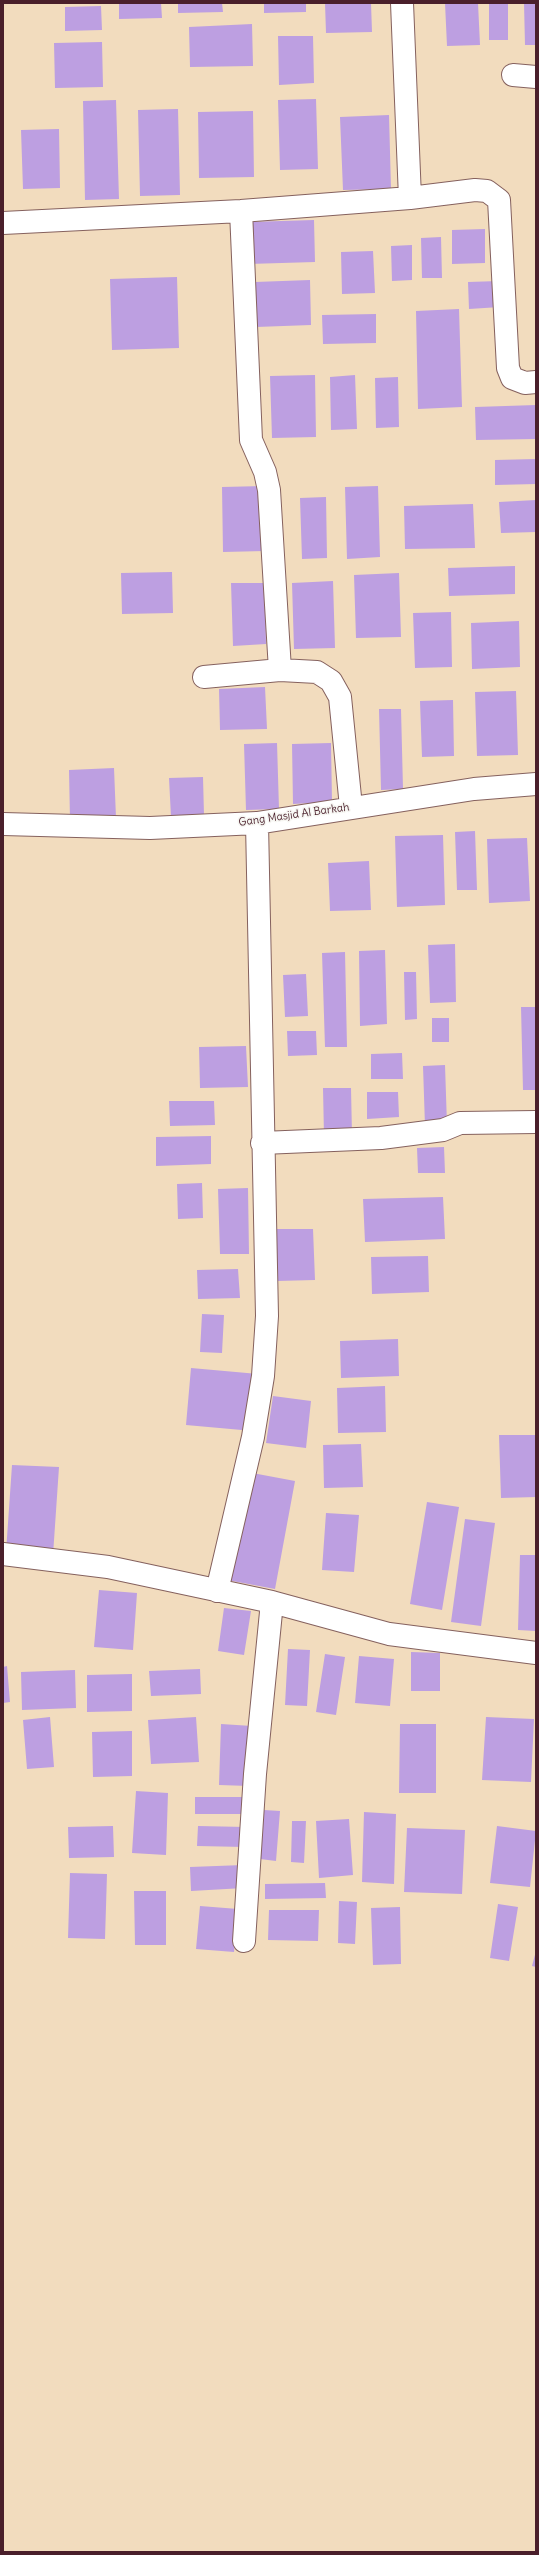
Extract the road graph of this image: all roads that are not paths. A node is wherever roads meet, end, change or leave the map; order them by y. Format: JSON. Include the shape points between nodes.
{"nodes":[{"id":1,"x":402,"y":3,"type":"edge"},
{"id":2,"x":513,"y":75,"type":"dead end"},
{"id":3,"x":536,"y":77,"type":"edge"},
{"id":4,"x":410,"y":198,"type":"junction"},
{"id":5,"x":241,"y":211,"type":"junction"},
{"id":6,"x":3,"y":223,"type":"edge"},
{"id":7,"x":536,"y":382,"type":"edge"},
{"id":8,"x":280,"y":670,"type":"junction"},
{"id":9,"x":204,"y":677,"type":"dead end"},
{"id":10,"x":536,"y":784,"type":"edge"},
{"id":11,"x":351,"y":807,"type":"junction"},
{"id":12,"x":257,"y":822,"type":"junction"},
{"id":13,"x":3,"y":824,"type":"edge"},
{"id":14,"x":536,"y":1122,"type":"edge"},
{"id":15,"x":262,"y":1144,"type":"junction"},
{"id":16,"x":3,"y":1554,"type":"edge"},
{"id":17,"x":217,"y":1592,"type":"junction"},
{"id":18,"x":272,"y":1602,"type":"junction"},
{"id":19,"x":536,"y":1653,"type":"edge"},
{"id":20,"x":244,"y":1941,"type":"dead end"}],
"edges":[{"from":1,"to":4,"type":"street"},
{"from":2,"to":3,"type":"street"},
{"from":4,"to":5,"type":"street"},
{"from":4,"to":7,"type":"street","via":[[475,190],[487,191],[498,200],[508,368],[512,378],[525,383]]},
{"from":5,"to":6,"type":"street"},
{"from":5,"to":8,"type":"street","via":[[252,440],[269,490]]},
{"from":8,"to":9,"type":"street"},
{"from":8,"to":11,"type":"street","via":[[317,672],[331,681],[340,697]]},
{"from":10,"to":11,"type":"street","name":"Gang Masjid Al Barkah","via":[[474,789]]},
{"from":11,"to":12,"type":"street","name":"Gang Masjid Al Barkah"},
{"from":12,"to":13,"type":"street","name":"Gang Masjid Al Barkah","via":[[150,828]]},
{"from":12,"to":15,"type":"street"},
{"from":14,"to":15,"type":"street","via":[[460,1123],[443,1130],[380,1138]]},
{"from":15,"to":17,"type":"street","via":[[267,1316],[263,1376],[253,1437]]},
{"from":16,"to":17,"type":"street","via":[[108,1566]]},
{"from":17,"to":18,"type":"street"},
{"from":18,"to":19,"type":"street","via":[[389,1634]]},
{"from":18,"to":20,"type":"street","via":[[255,1774]]}]}
